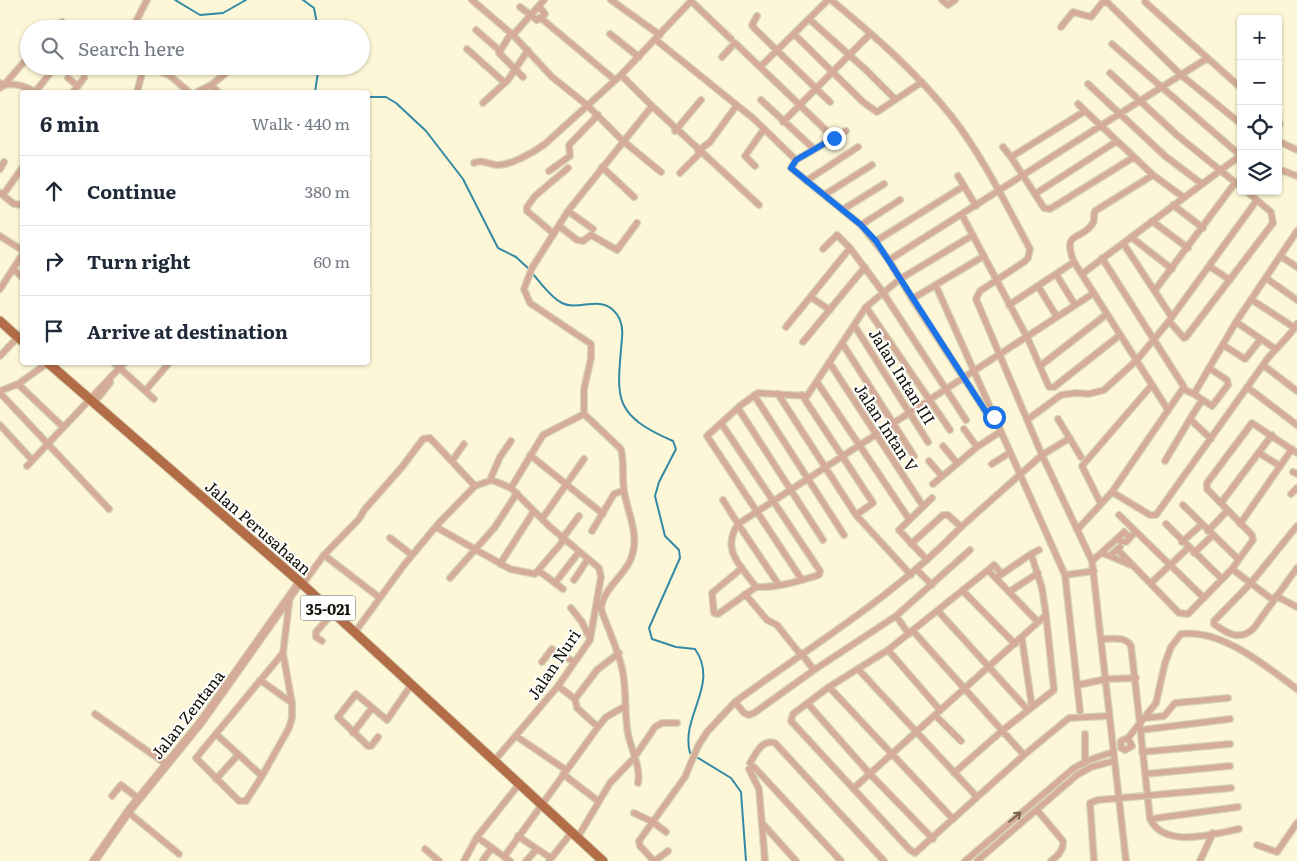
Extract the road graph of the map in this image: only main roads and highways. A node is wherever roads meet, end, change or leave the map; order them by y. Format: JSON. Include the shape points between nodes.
{"nodes":[{"id":1,"x":0,"y":321,"type":"edge"},
{"id":2,"x":20,"y":339,"type":"edge"},
{"id":3,"x":50,"y":365,"type":"edge"},
{"id":4,"x":603,"y":861,"type":"edge"}],
"edges":[{"from":1,"to":2,"type":"main road"},
{"from":3,"to":4,"type":"main road","name":"Jalan Perusahaan","number":"35-021","via":[[333,612]]}]}
